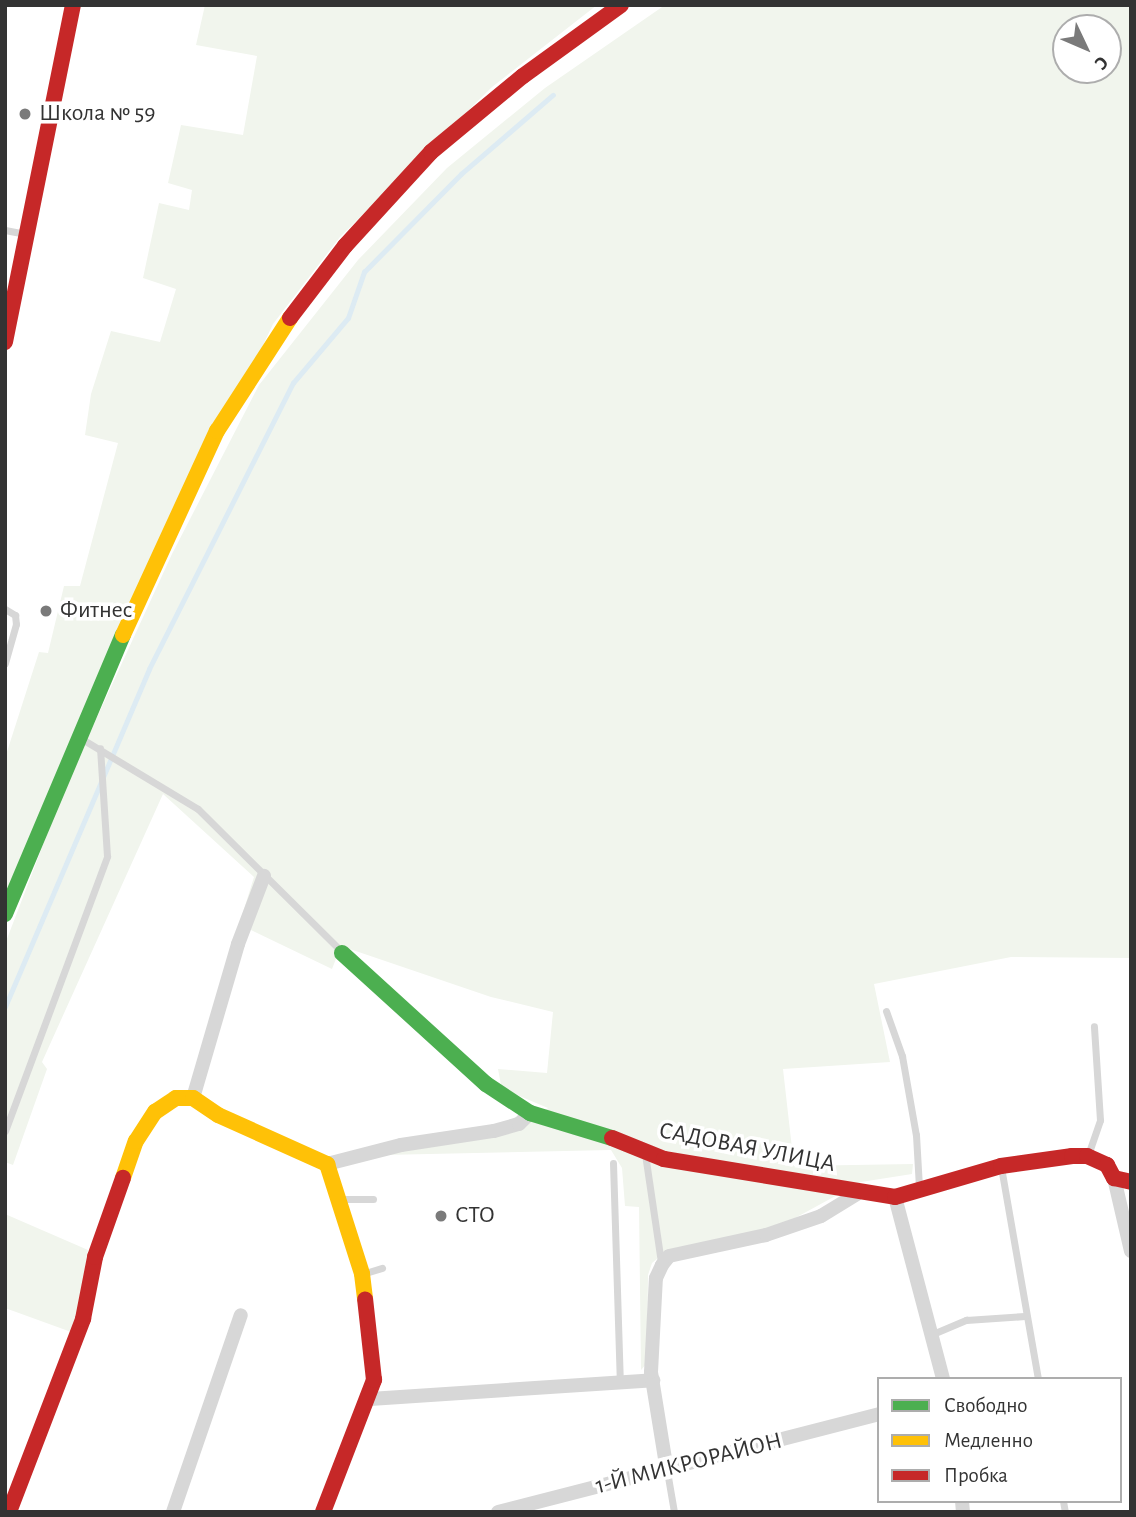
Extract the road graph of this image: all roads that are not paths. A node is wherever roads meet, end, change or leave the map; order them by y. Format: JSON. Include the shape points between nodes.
{"nodes":[{"id":1,"x":73,"y":5,"type":"edge"},
{"id":2,"x":621,"y":5,"type":"edge"},
{"id":3,"x":5,"y":230,"type":"edge"},
{"id":4,"x":27,"y":234,"type":"junction"},
{"id":5,"x":5,"y":342,"type":"edge"},
{"id":6,"x":5,"y":609,"type":"edge"},
{"id":7,"x":5,"y":663,"type":"edge"},
{"id":8,"x":78,"y":737,"type":"junction"},
{"id":9,"x":100,"y":748,"type":"junction"},
{"id":10,"x":264,"y":876,"type":"junction"},
{"id":11,"x":5,"y":914,"type":"edge"},
{"id":12,"x":342,"y":953,"type":"joint"},
{"id":13,"x":886,"y":1011,"type":"dead end"},
{"id":14,"x":1094,"y":1026,"type":"dead end"},
{"id":15,"x":193,"y":1098,"type":"junction"},
{"id":16,"x":530,"y":1113,"type":"junction"},
{"id":17,"x":5,"y":1131,"type":"edge"},
{"id":18,"x":645,"y":1153,"type":"junction"},
{"id":19,"x":1087,"y":1156,"type":"junction"},
{"id":20,"x":613,"y":1163,"type":"dead end"},
{"id":21,"x":327,"y":1164,"type":"junction"},
{"id":22,"x":1001,"y":1166,"type":"junction"},
{"id":23,"x":1114,"y":1178,"type":"junction"},
{"id":24,"x":1131,"y":1182,"type":"edge"},
{"id":25,"x":919,"y":1187,"type":"junction"},
{"id":26,"x":858,"y":1194,"type":"junction"},
{"id":27,"x":895,"y":1197,"type":"junction"},
{"id":28,"x":338,"y":1199,"type":"junction"},
{"id":29,"x":373,"y":1199,"type":"dead end"},
{"id":30,"x":1131,"y":1251,"type":"edge"},
{"id":31,"x":662,"y":1265,"type":"junction"},
{"id":32,"x":382,"y":1268,"type":"dead end"},
{"id":33,"x":362,"y":1274,"type":"junction"},
{"id":34,"x":241,"y":1315,"type":"dead end"},
{"id":35,"x":1026,"y":1316,"type":"junction"},
{"id":36,"x":934,"y":1333,"type":"junction"},
{"id":37,"x":943,"y":1377,"type":"edge"},
{"id":38,"x":1038,"y":1377,"type":"edge"},
{"id":39,"x":653,"y":1380,"type":"junction"},
{"id":40,"x":620,"y":1383,"type":"junction"},
{"id":41,"x":370,"y":1399,"type":"junction"},
{"id":42,"x":877,"y":1415,"type":"edge"},
{"id":43,"x":667,"y":1471,"type":"junction"},
{"id":44,"x":9,"y":1512,"type":"edge"},
{"id":45,"x":173,"y":1512,"type":"edge"},
{"id":46,"x":323,"y":1512,"type":"edge"},
{"id":47,"x":498,"y":1512,"type":"edge"},
{"id":48,"x":674,"y":1512,"type":"edge"}],
"edges":[{"from":1,"to":4,"type":"street"},
{"from":2,"to":8,"type":"street","via":[[523,76],[431,152],[310,288],[217,431]]},
{"from":3,"to":4,"type":"lane"},
{"from":4,"to":5,"type":"street"},
{"from":6,"to":7,"type":"lane","via":[[15,615],[16,624]]},
{"from":8,"to":9,"type":"lane"},
{"from":8,"to":11,"type":"street"},
{"from":9,"to":10,"type":"lane","via":[[198,809]]},
{"from":9,"to":17,"type":"lane","via":[[107,856]]},
{"from":10,"to":12,"type":"lane"},
{"from":10,"to":15,"type":"street","via":[[238,944]]},
{"from":12,"to":16,"type":"street","name":"САДОВАЯ УЛИЦА","via":[[486,1084]]},
{"from":13,"to":25,"type":"lane","via":[[902,1056],[916,1135]]},
{"from":14,"to":19,"type":"lane","via":[[1100,1121]]},
{"from":15,"to":21,"type":"street","via":[[218,1115]]},
{"from":15,"to":44,"type":"street","via":[[176,1098],[155,1112],[136,1141],[95,1257],[83,1319]]},
{"from":16,"to":18,"type":"street","name":"САДОВАЯ УЛИЦА","via":[[570,1122]]},
{"from":16,"to":21,"type":"street","via":[[519,1124],[494,1131],[401,1145]]},
{"from":18,"to":26,"type":"street","name":"САДОВАЯ УЛИЦА","via":[[700,1166],[789,1177]]},
{"from":18,"to":31,"type":"lane"},
{"from":19,"to":22,"type":"street"},
{"from":19,"to":23,"type":"street","via":[[1107,1166]]},
{"from":20,"to":40,"type":"lane"},
{"from":21,"to":28,"type":"street"},
{"from":22,"to":25,"type":"street"},
{"from":22,"to":35,"type":"lane"},
{"from":23,"to":24,"type":"street"},
{"from":23,"to":30,"type":"street"},
{"from":25,"to":27,"type":"street"},
{"from":26,"to":27,"type":"street","name":"САДОВАЯ УЛИЦА"},
{"from":26,"to":31,"type":"street","via":[[821,1216],[766,1235],[669,1256]]},
{"from":27,"to":36,"type":"street"},
{"from":28,"to":29,"type":"lane"},
{"from":28,"to":33,"type":"street"},
{"from":31,"to":39,"type":"street","via":[[656,1278]]},
{"from":32,"to":33,"type":"lane"},
{"from":33,"to":41,"type":"street","via":[[373,1358]]},
{"from":34,"to":45,"type":"street"},
{"from":35,"to":36,"type":"lane","via":[[966,1320]]},
{"from":35,"to":38,"type":"lane"},
{"from":36,"to":37,"type":"street"},
{"from":39,"to":40,"type":"street"},
{"from":39,"to":43,"type":"street"},
{"from":40,"to":41,"type":"street"},
{"from":41,"to":46,"type":"street"},
{"from":42,"to":43,"type":"street","name":"1-Й МИКРОРАЙОН"},
{"from":43,"to":47,"type":"street","name":"1-Й МИКРОРАЙОН"},
{"from":43,"to":48,"type":"lane"}]}
